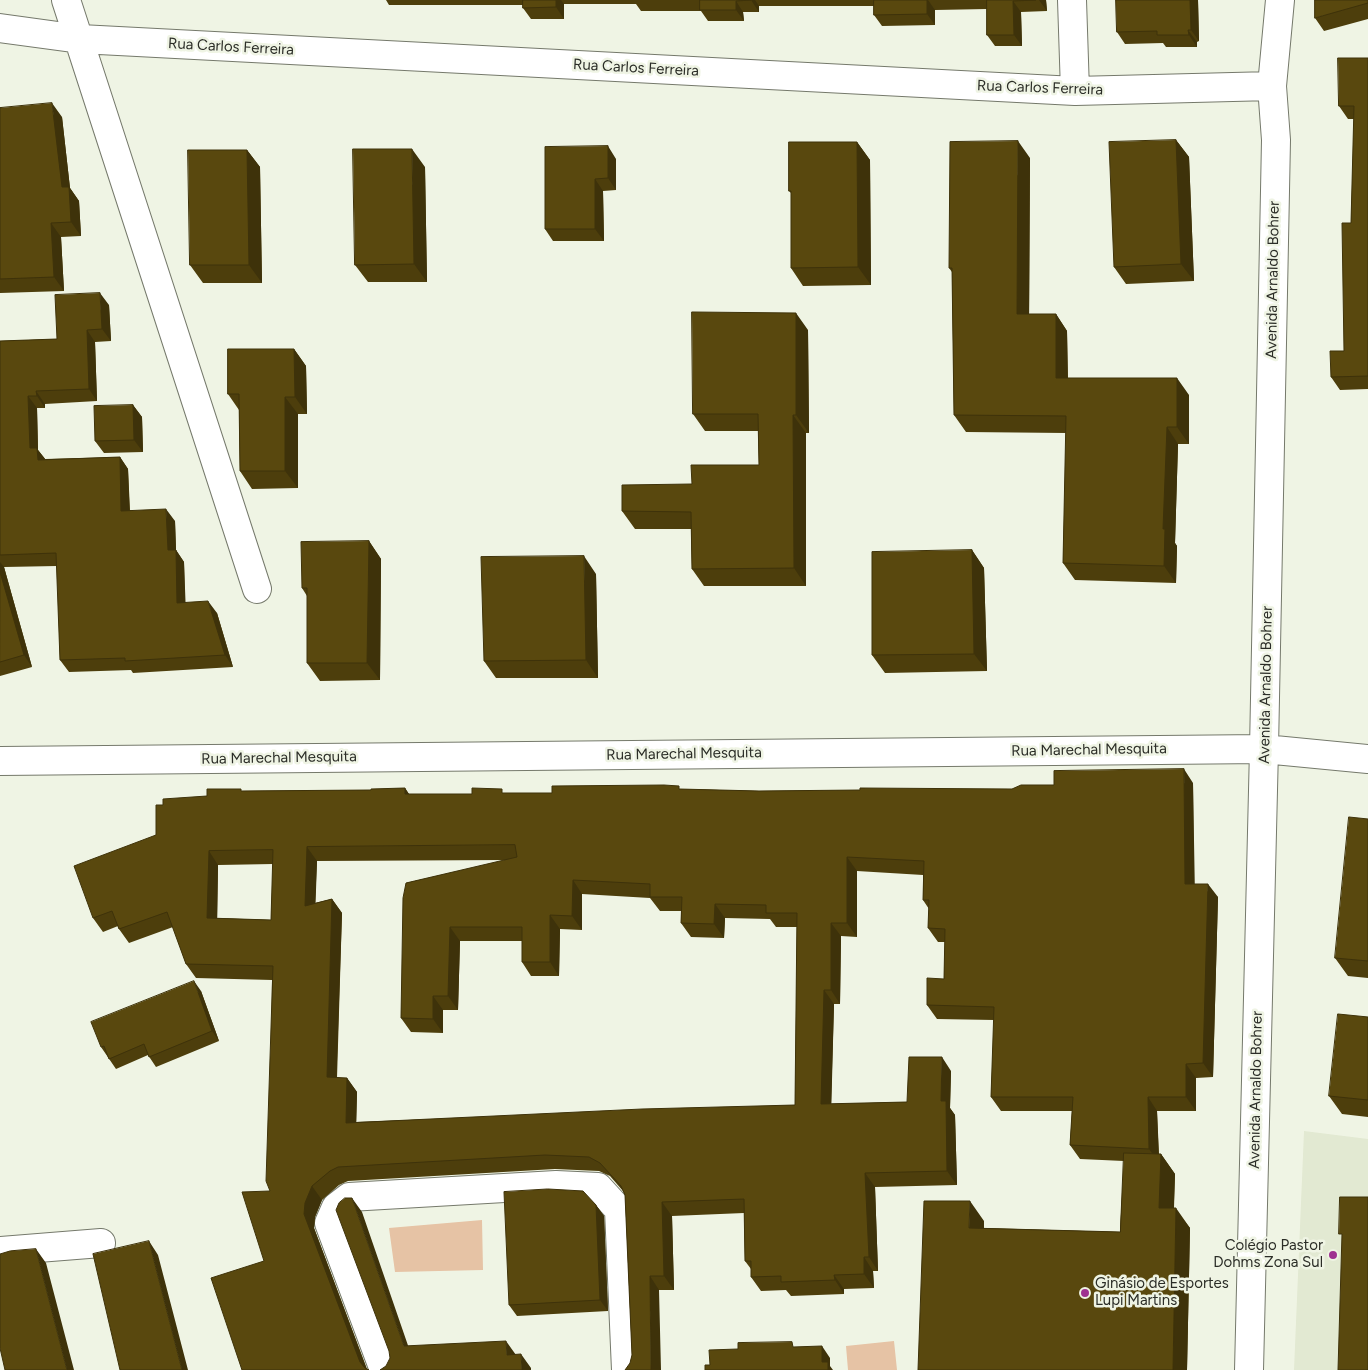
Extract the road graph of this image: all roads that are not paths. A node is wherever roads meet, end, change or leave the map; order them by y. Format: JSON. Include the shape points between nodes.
{"nodes":[{"id":1,"x":66,"y":0,"type":"edge"},
{"id":2,"x":1072,"y":0,"type":"edge"},
{"id":3,"x":1280,"y":0,"type":"edge"},
{"id":4,"x":0,"y":28,"type":"edge"},
{"id":5,"x":80,"y":39,"type":"junction"},
{"id":6,"x":1272,"y":86,"type":"junction"},
{"id":7,"x":1074,"y":91,"type":"junction"},
{"id":8,"x":258,"y":589,"type":"dead end"},
{"id":9,"x":1264,"y":749,"type":"junction"},
{"id":10,"x":1368,"y":759,"type":"edge"},
{"id":11,"x":0,"y":761,"type":"edge"},
{"id":12,"x":101,"y":1243,"type":"dead end"},
{"id":13,"x":0,"y":1251,"type":"edge"},
{"id":14,"x":384,"y":1370,"type":"edge"},
{"id":15,"x":626,"y":1370,"type":"edge"},
{"id":16,"x":1249,"y":1370,"type":"edge"}],
"edges":[{"from":1,"to":5,"type":"street"},
{"from":2,"to":7,"type":"street"},
{"from":3,"to":6,"type":"street","name":"Avenida Arnaldo Bohrer"},
{"from":4,"to":5,"type":"street","name":"Rua Carlos Ferreira"},
{"from":5,"to":7,"type":"street","name":"Rua Carlos Ferreira"},
{"from":5,"to":8,"type":"street"},
{"from":6,"to":7,"type":"street","name":"Rua Carlos Ferreira"},
{"from":6,"to":9,"type":"street","name":"Avenida Arnaldo Bohrer","via":[[1276,140]]},
{"from":9,"to":10,"type":"street","name":"Rua Marechal Mesquita"},
{"from":9,"to":11,"type":"street","name":"Rua Marechal Mesquita"},
{"from":9,"to":16,"type":"street","name":"Avenida Arnaldo Bohrer"},
{"from":12,"to":13,"type":"street"},
{"from":14,"to":15,"type":"street","via":[[329,1223],[336,1207],[350,1198],[556,1185],[598,1187],[619,1210]]}]}
